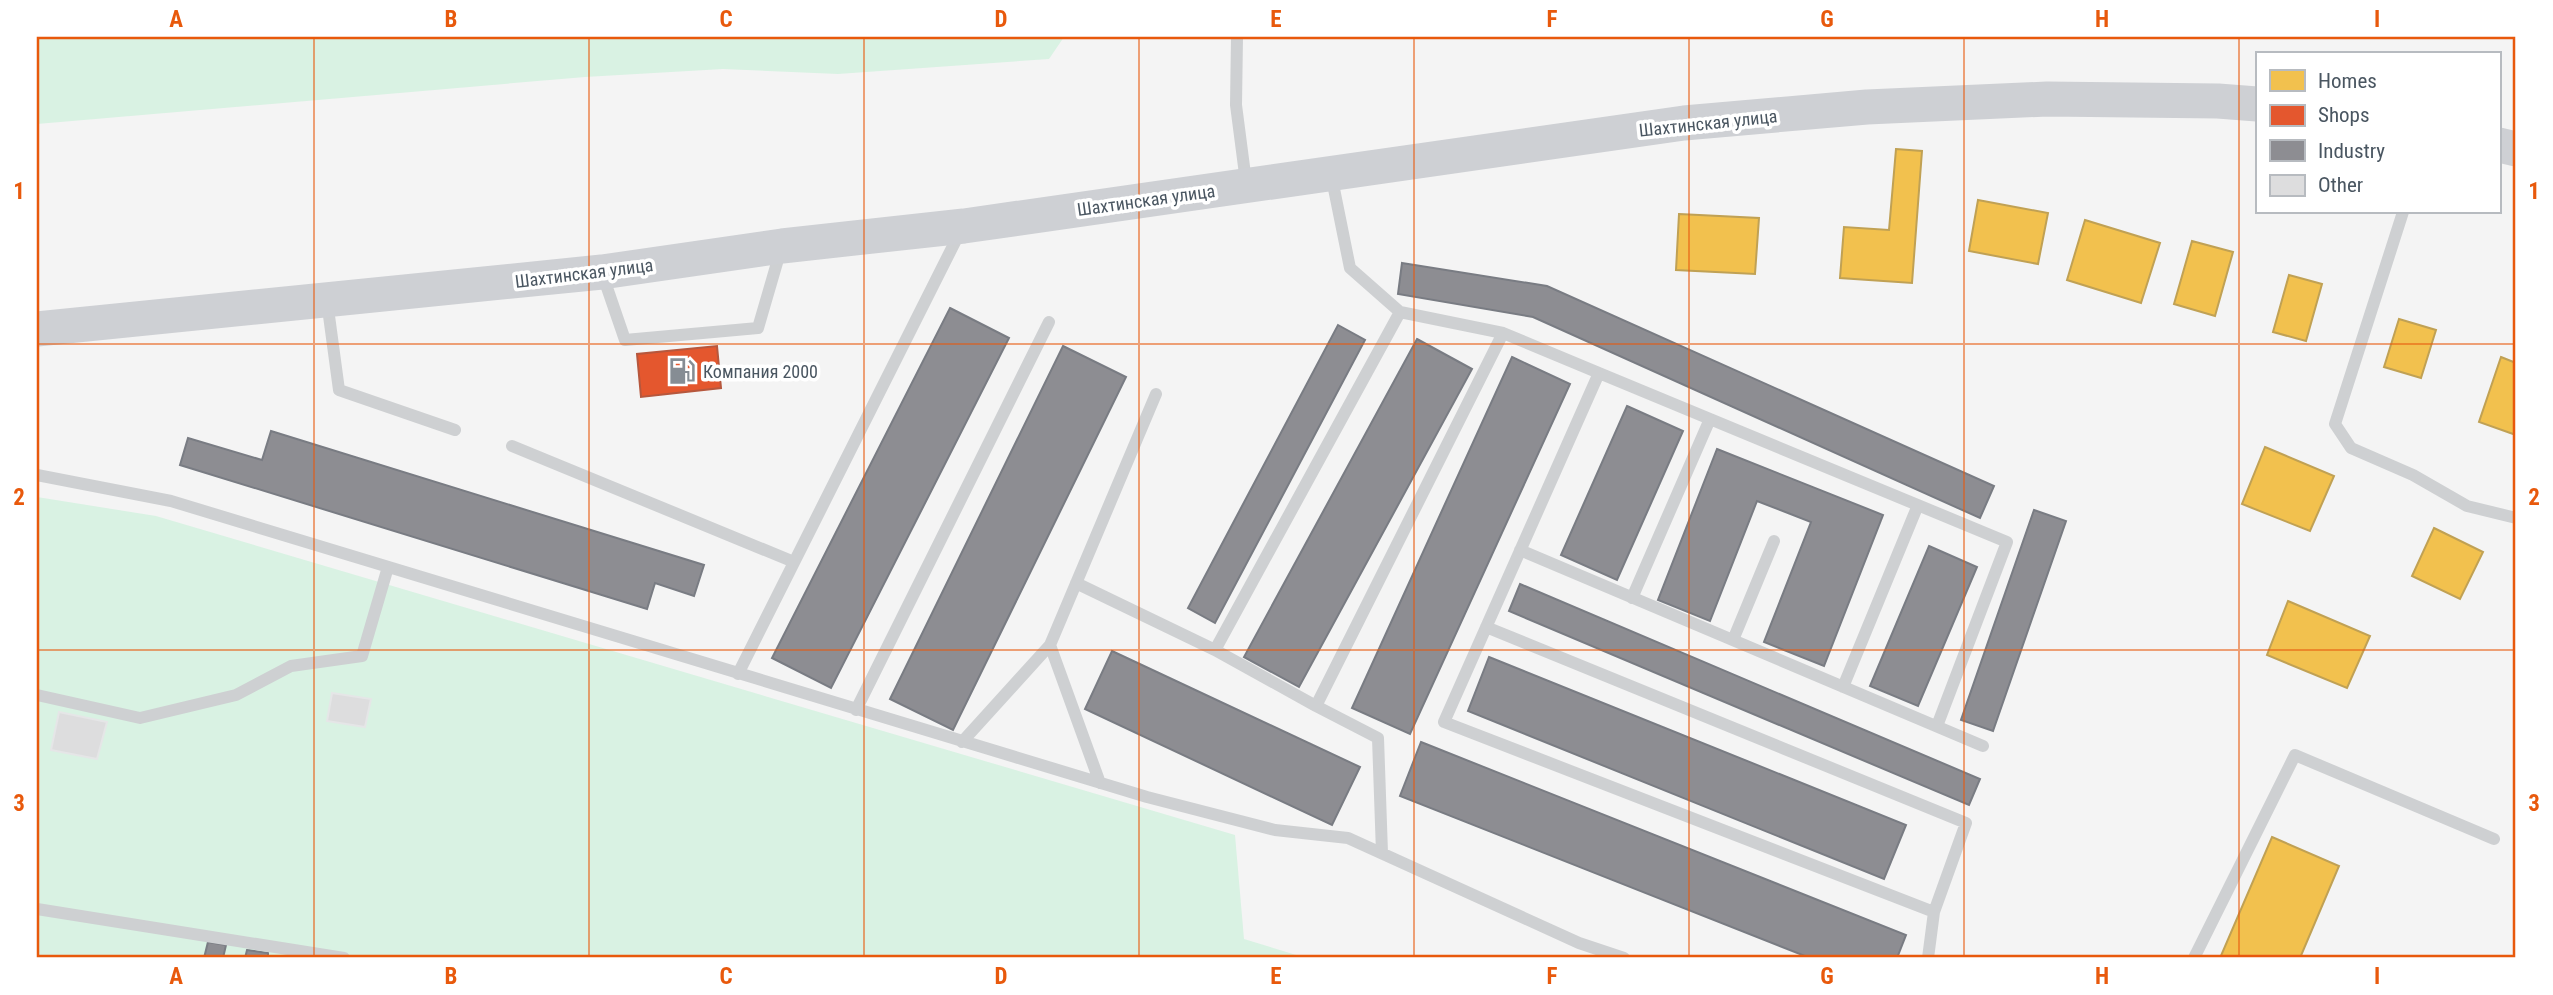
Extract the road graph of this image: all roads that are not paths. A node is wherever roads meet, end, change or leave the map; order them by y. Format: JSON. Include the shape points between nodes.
{"nodes":[{"id":1,"x":1237,"y":37,"type":"edge"},
{"id":2,"x":2256,"y":104,"type":"edge"},
{"id":3,"x":1331,"y":174,"type":"junction"},
{"id":4,"x":1246,"y":186,"type":"junction"},
{"id":5,"x":2402,"y":214,"type":"edge"},
{"id":6,"x":964,"y":226,"type":"junction"},
{"id":7,"x":782,"y":246,"type":"junction"},
{"id":8,"x":602,"y":272,"type":"junction"},
{"id":9,"x":327,"y":300,"type":"junction"},
{"id":10,"x":1401,"y":312,"type":"junction"},
{"id":11,"x":1049,"y":323,"type":"dead end"},
{"id":12,"x":37,"y":329,"type":"edge"},
{"id":13,"x":1503,"y":333,"type":"junction"},
{"id":14,"x":1599,"y":373,"type":"junction"},
{"id":15,"x":1156,"y":394,"type":"dead end"},
{"id":16,"x":1710,"y":419,"type":"junction"},
{"id":17,"x":455,"y":430,"type":"dead end"},
{"id":18,"x":512,"y":446,"type":"dead end"},
{"id":19,"x":37,"y":475,"type":"edge"},
{"id":20,"x":1918,"y":505,"type":"junction"},
{"id":21,"x":2516,"y":518,"type":"edge"},
{"id":22,"x":1774,"y":541,"type":"dead end"},
{"id":23,"x":1520,"y":551,"type":"junction"},
{"id":24,"x":794,"y":562,"type":"junction"},
{"id":25,"x":388,"y":567,"type":"junction"},
{"id":26,"x":1076,"y":583,"type":"junction"},
{"id":27,"x":1632,"y":598,"type":"junction"},
{"id":28,"x":1486,"y":627,"type":"junction"},
{"id":29,"x":1734,"y":640,"type":"junction"},
{"id":30,"x":1050,"y":645,"type":"junction"},
{"id":31,"x":1215,"y":650,"type":"junction"},
{"id":32,"x":738,"y":674,"type":"junction"},
{"id":33,"x":1843,"y":687,"type":"junction"},
{"id":34,"x":37,"y":695,"type":"edge"},
{"id":35,"x":1316,"y":706,"type":"junction"},
{"id":36,"x":856,"y":710,"type":"junction"},
{"id":37,"x":1937,"y":726,"type":"junction"},
{"id":38,"x":962,"y":741,"type":"junction"},
{"id":39,"x":1983,"y":746,"type":"dead end"},
{"id":40,"x":1100,"y":783,"type":"junction"},
{"id":41,"x":2494,"y":839,"type":"dead end"},
{"id":42,"x":1382,"y":853,"type":"junction"},
{"id":43,"x":37,"y":909,"type":"edge"},
{"id":44,"x":1934,"y":912,"type":"junction"},
{"id":45,"x":344,"y":958,"type":"edge"},
{"id":46,"x":1624,"y":958,"type":"edge"},
{"id":47,"x":1928,"y":958,"type":"edge"},
{"id":48,"x":2194,"y":958,"type":"edge"}],
"edges":[{"from":1,"to":4,"type":"lane","via":[[1236,105]]},
{"from":2,"to":3,"type":"street","name":"Шахтинская улица","via":[[2047,99],[1867,107],[1684,123]]},
{"from":3,"to":4,"type":"street","name":"Шахтинская улица"},
{"from":3,"to":10,"type":"lane","via":[[1350,268]]},
{"from":4,"to":6,"type":"street","name":"Шахтинская улица"},
{"from":5,"to":21,"type":"lane","via":[[2336,424],[2351,449],[2413,475],[2467,506]]},
{"from":6,"to":7,"type":"street","name":"Шахтинская улица"},
{"from":6,"to":24,"type":"lane"},
{"from":7,"to":8,"type":"street","name":"Шахтинская улица"},
{"from":7,"to":8,"type":"lane","via":[[758,328],[625,340]]},
{"from":8,"to":9,"type":"street","name":"Шахтинская улица"},
{"from":9,"to":12,"type":"street","name":"Шахтинская улица"},
{"from":9,"to":17,"type":"lane","via":[[339,390]]},
{"from":10,"to":13,"type":"lane"},
{"from":10,"to":31,"type":"lane"},
{"from":11,"to":36,"type":"lane"},
{"from":13,"to":14,"type":"lane"},
{"from":13,"to":35,"type":"lane"},
{"from":14,"to":16,"type":"lane"},
{"from":14,"to":23,"type":"lane"},
{"from":15,"to":26,"type":"lane"},
{"from":16,"to":20,"type":"lane"},
{"from":16,"to":27,"type":"lane"},
{"from":18,"to":24,"type":"lane"},
{"from":19,"to":25,"type":"lane","via":[[171,501]]},
{"from":20,"to":33,"type":"lane"},
{"from":20,"to":37,"type":"lane","via":[[2007,542]]},
{"from":22,"to":29,"type":"lane"},
{"from":23,"to":27,"type":"lane"},
{"from":23,"to":28,"type":"lane"},
{"from":24,"to":32,"type":"lane"},
{"from":25,"to":32,"type":"lane"},
{"from":25,"to":34,"type":"lane","via":[[362,656],[291,666],[236,695],[141,718]]},
{"from":26,"to":30,"type":"lane"},
{"from":26,"to":31,"type":"lane"},
{"from":27,"to":29,"type":"lane"},
{"from":28,"to":44,"type":"lane","via":[[1966,823]]},
{"from":28,"to":44,"type":"lane","via":[[1444,722]]},
{"from":29,"to":33,"type":"lane"},
{"from":30,"to":38,"type":"lane"},
{"from":30,"to":40,"type":"lane"},
{"from":31,"to":35,"type":"lane"},
{"from":32,"to":36,"type":"lane"},
{"from":33,"to":37,"type":"lane"},
{"from":35,"to":42,"type":"lane","via":[[1378,738]]},
{"from":36,"to":38,"type":"lane"},
{"from":37,"to":39,"type":"lane"},
{"from":38,"to":40,"type":"lane"},
{"from":40,"to":42,"type":"lane","via":[[1275,830],[1349,838]]},
{"from":41,"to":48,"type":"lane","via":[[2295,755]]},
{"from":42,"to":46,"type":"lane","via":[[1579,943]]},
{"from":43,"to":45,"type":"lane"},
{"from":44,"to":47,"type":"lane"}]}
